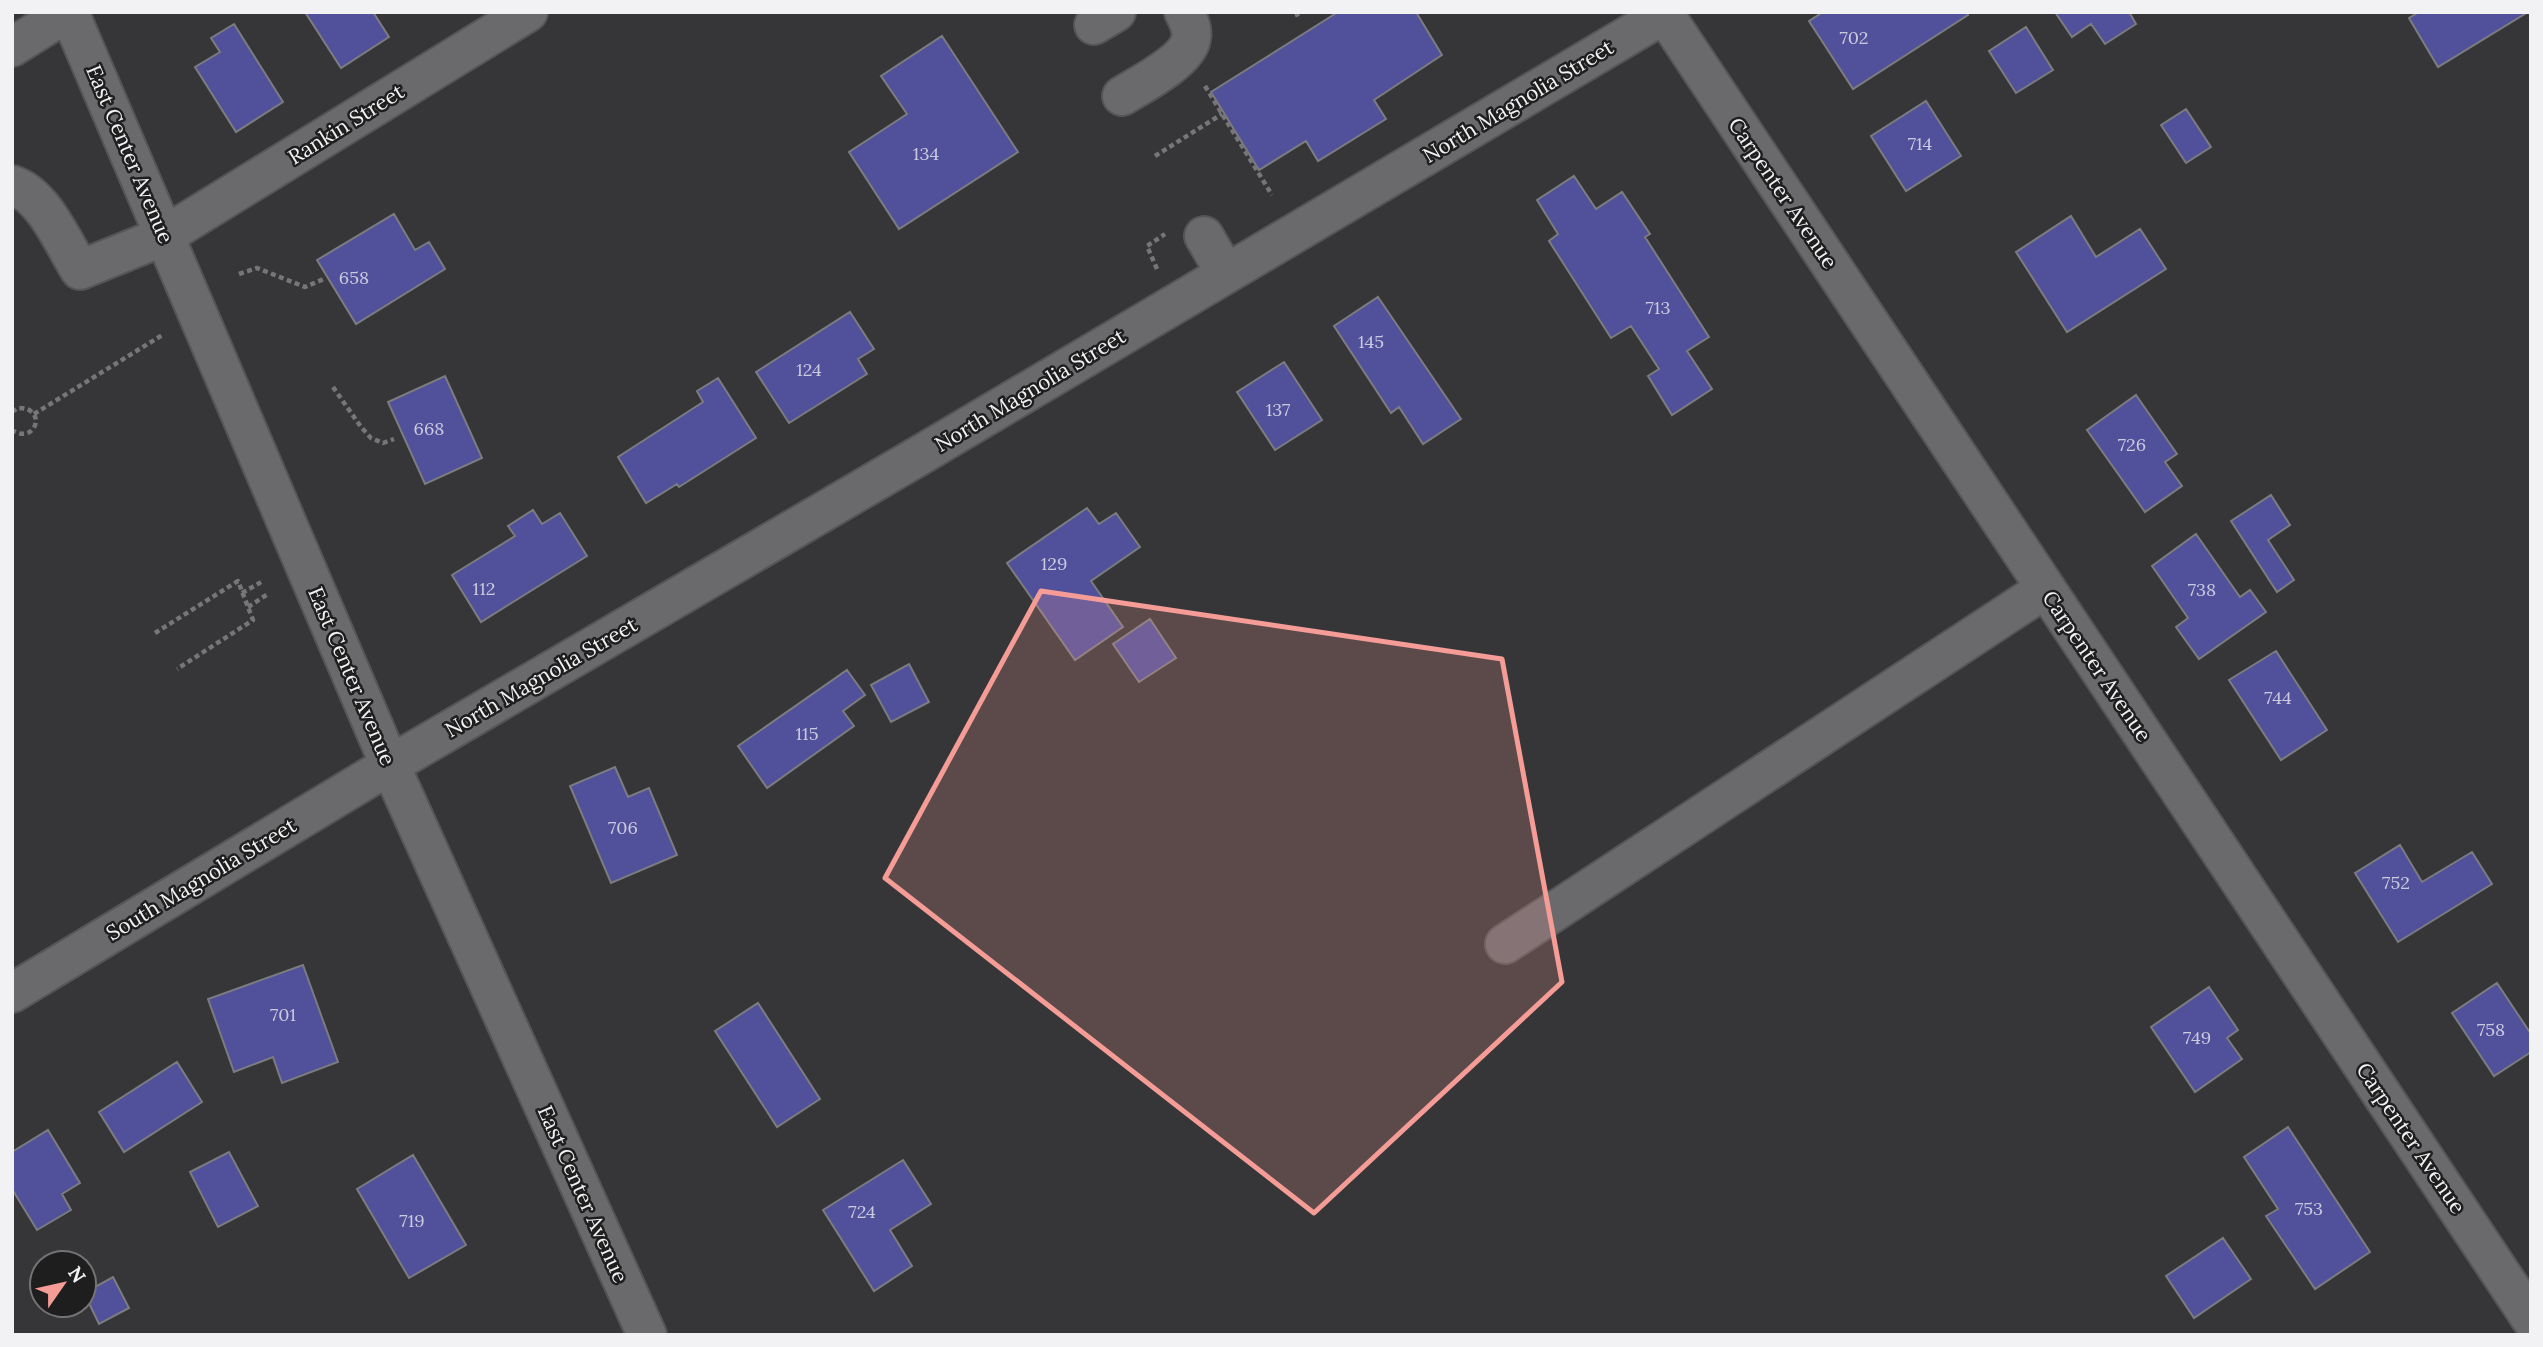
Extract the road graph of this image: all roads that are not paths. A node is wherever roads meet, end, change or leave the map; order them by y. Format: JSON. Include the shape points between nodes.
{"nodes":[{"id":1,"x":68,"y":12,"type":"edge"},
{"id":2,"x":528,"y":12,"type":"edge"},
{"id":3,"x":1184,"y":12,"type":"edge"},
{"id":4,"x":1665,"y":13,"type":"edge"},
{"id":5,"x":12,"y":47,"type":"edge"},
{"id":6,"x":1122,"y":96,"type":"dead end"},
{"id":7,"x":12,"y":185,"type":"edge"},
{"id":8,"x":1187,"y":234,"type":"road end"},
{"id":9,"x":164,"y":236,"type":"junction"},
{"id":10,"x":1226,"y":274,"type":"junction"},
{"id":11,"x":2045,"y":589,"type":"junction"},
{"id":12,"x":390,"y":765,"type":"junction"},
{"id":13,"x":1505,"y":944,"type":"dead end"},
{"id":14,"x":12,"y":993,"type":"edge"},
{"id":15,"x":2531,"y":1319,"type":"edge"},
{"id":16,"x":647,"y":1335,"type":"edge"}],
"edges":[{"from":1,"to":5,"type":"street"},
{"from":1,"to":9,"type":"street","name":"East Center Avenue"},
{"from":2,"to":9,"type":"street","name":"Rankin Street"},
{"from":3,"to":6,"type":"street","via":[[1191,26],[1186,49]]},
{"from":4,"to":10,"type":"street","name":"North Magnolia Street"},
{"from":4,"to":11,"type":"street","name":"Carpenter Avenue"},
{"from":7,"to":9,"type":"street","name":"Rankin Street","via":[[39,202],[80,270]]},
{"from":8,"to":10,"type":"street"},
{"from":9,"to":12,"type":"street","name":"East Center Avenue"},
{"from":10,"to":12,"type":"street","name":"North Magnolia Street"},
{"from":11,"to":13,"type":"street"},
{"from":11,"to":15,"type":"street","name":"Carpenter Avenue"},
{"from":12,"to":14,"type":"street","name":"South Magnolia Street"},
{"from":12,"to":16,"type":"street","name":"East Center Avenue"}]}
